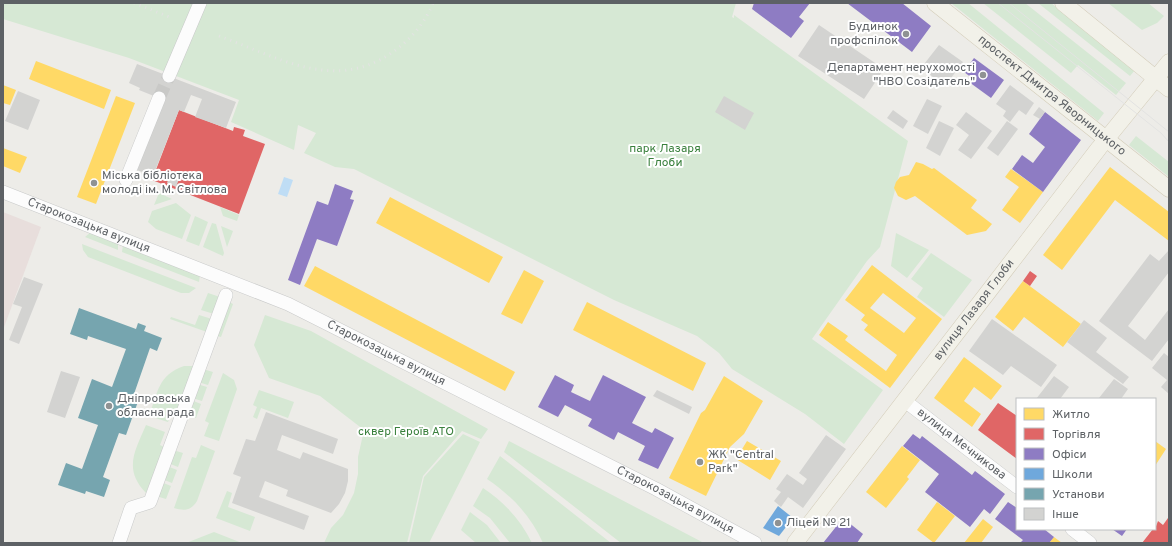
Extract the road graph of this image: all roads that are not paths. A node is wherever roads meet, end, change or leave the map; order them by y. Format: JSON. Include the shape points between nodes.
{"nodes":[{"id":1,"x":200,"y":3,"type":"edge"},
{"id":2,"x":935,"y":3,"type":"edge"},
{"id":3,"x":1063,"y":3,"type":"edge"},
{"id":4,"x":1169,"y":62,"type":"edge"},
{"id":5,"x":169,"y":76,"type":"tunnel mouth"},
{"id":6,"x":1156,"y":78,"type":"junction"},
{"id":7,"x":1169,"y":89,"type":"edge"},
{"id":8,"x":159,"y":98,"type":"tunnel mouth"},
{"id":9,"x":1106,"y":140,"type":"junction"},
{"id":10,"x":126,"y":180,"type":"dead end"},
{"id":11,"x":1169,"y":189,"type":"edge"},
{"id":12,"x":3,"y":192,"type":"edge"},
{"id":13,"x":226,"y":295,"type":"dead end"},
{"id":14,"x":905,"y":401,"type":"junction"},
{"id":15,"x":1016,"y":486,"type":"edge"},
{"id":16,"x":1073,"y":530,"type":"edge"},
{"id":17,"x":119,"y":543,"type":"edge"},
{"id":18,"x":755,"y":543,"type":"edge"},
{"id":19,"x":795,"y":543,"type":"edge"},
{"id":20,"x":1090,"y":543,"type":"edge"}],
"edges":[{"from":1,"to":5,"type":"street"},
{"from":2,"to":9,"type":"main road","name":"проспект Дмитра Яворницького"},
{"from":3,"to":6,"type":"main road"},
{"from":4,"to":6,"type":"main road","name":"вулиця Лазаря Глоби"},
{"from":6,"to":7,"type":"main road"},
{"from":6,"to":9,"type":"main road","name":"вулиця Лазаря Глоби"},
{"from":8,"to":10,"type":"street"},
{"from":9,"to":11,"type":"main road","name":"проспект Дмитра Яворницького"},
{"from":9,"to":14,"type":"main road","name":"вулиця Лазаря Глоби"},
{"from":12,"to":18,"type":"street","name":"Старокозацька вулиця","via":[[288,304],[656,489]]},
{"from":13,"to":17,"type":"street","via":[[150,502],[131,508]]},
{"from":14,"to":15,"type":"street","name":"вулиця Мечникова"},
{"from":14,"to":19,"type":"main road","name":"вулиця Лазаря Глоби"},
{"from":16,"to":20,"type":"street"}]}
